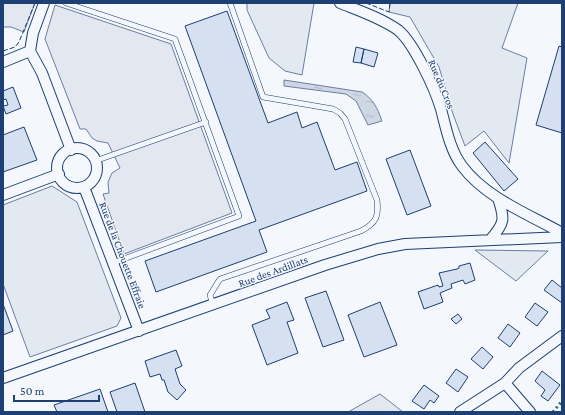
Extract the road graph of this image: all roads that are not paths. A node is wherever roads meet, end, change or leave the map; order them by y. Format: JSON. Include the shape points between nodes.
{"nodes":[{"id":1,"x":44,"y":3,"type":"edge"},
{"id":2,"x":66,"y":3,"type":"edge"},
{"id":3,"x":230,"y":3,"type":"edge"},
{"id":4,"x":340,"y":3,"type":"edge"},
{"id":5,"x":30,"y":51,"type":"junction"},
{"id":6,"x":3,"y":62,"type":"edge"},
{"id":7,"x":206,"y":122,"type":"junction"},
{"id":8,"x":70,"y":150,"type":"junction"},
{"id":9,"x":96,"y":161,"type":"junction"},
{"id":10,"x":58,"y":174,"type":"junction"},
{"id":11,"x":84,"y":187,"type":"junction"},
{"id":12,"x":3,"y":195,"type":"edge"},
{"id":13,"x":498,"y":198,"type":"junction"},
{"id":14,"x":562,"y":234,"type":"edge"},
{"id":15,"x":562,"y":237,"type":"edge"},
{"id":16,"x":490,"y":240,"type":"junction"},
{"id":17,"x":113,"y":263,"type":"junction"},
{"id":18,"x":213,"y":305,"type":"junction"},
{"id":19,"x":139,"y":331,"type":"junction"},
{"id":20,"x":562,"y":336,"type":"edge"},
{"id":21,"x":3,"y":378,"type":"edge"},
{"id":22,"x":505,"y":384,"type":"junction"},
{"id":23,"x":460,"y":412,"type":"edge"},
{"id":24,"x":530,"y":412,"type":"edge"}],
"edges":[{"from":1,"to":5,"type":"street"},
{"from":2,"to":7,"type":"lane","via":[[175,39]]},
{"from":3,"to":18,"type":"lane","via":[[263,97],[321,106],[340,113],[345,119],[377,200],[378,212],[370,226],[361,231],[220,279],[210,295]]},
{"from":4,"to":13,"type":"street","name":"Rue du Cros","via":[[383,21],[399,31],[408,42],[426,72],[438,100],[454,153],[474,179]]},
{"from":5,"to":6,"type":"street"},
{"from":5,"to":8,"type":"street","via":[[42,73]]},
{"from":7,"to":9,"type":"lane"},
{"from":7,"to":17,"type":"lane","via":[[239,216]]},
{"from":8,"to":9,"type":"street","via":[[76,148],[88,152]]},
{"from":8,"to":10,"type":"street","via":[[61,157],[57,168]]},
{"from":9,"to":11,"type":"street","via":[[96,173]]},
{"from":10,"to":11,"type":"street","via":[[66,184]]},
{"from":10,"to":12,"type":"street"},
{"from":11,"to":17,"type":"street","name":"Rue de la Chouette Effraie"},
{"from":13,"to":14,"type":"street","name":"Rue du Cros"},
{"from":13,"to":16,"type":"street","via":[[503,221],[500,230]]},
{"from":15,"to":16,"type":"street","name":"Rue des Ardillats"},
{"from":16,"to":18,"type":"street","name":"Rue des Ardillats","via":[[405,244],[378,249]]},
{"from":17,"to":19,"type":"street","name":"Rue de la Chouette Effraie"},
{"from":18,"to":19,"type":"street","name":"Rue des Ardillats"},
{"from":19,"to":21,"type":"street","name":"Rue des Ardillats"},
{"from":20,"to":22,"type":"street","via":[[519,368]]},
{"from":22,"to":23,"type":"street"},
{"from":22,"to":24,"type":"street"}]}
